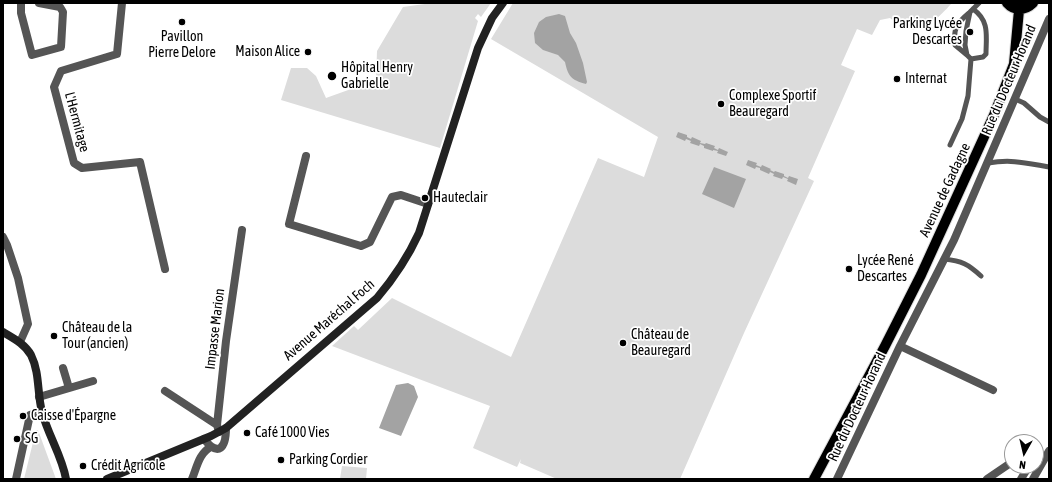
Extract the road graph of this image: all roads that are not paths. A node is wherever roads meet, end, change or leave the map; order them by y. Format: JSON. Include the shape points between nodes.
{"nodes":[{"id":1,"x":21,"y":3,"type":"edge"},
{"id":2,"x":39,"y":3,"type":"edge"},
{"id":3,"x":122,"y":3,"type":"edge"},
{"id":4,"x":503,"y":3,"type":"edge"},
{"id":5,"x":980,"y":3,"type":"edge"},
{"id":6,"x":1007,"y":3,"type":"edge"},
{"id":7,"x":1033,"y":3,"type":"edge"},
{"id":8,"x":1019,"y":10,"type":"junction"},
{"id":9,"x":972,"y":11,"type":"junction"},
{"id":10,"x":1049,"y":19,"type":"edge"},
{"id":11,"x":967,"y":55,"type":"junction"},
{"id":12,"x":971,"y":59,"type":"junction"},
{"id":13,"x":1015,"y":99,"type":"junction"},
{"id":14,"x":1049,"y":122,"type":"edge"},
{"id":15,"x":950,"y":145,"type":"dead end"},
{"id":16,"x":306,"y":156,"type":"dead end"},
{"id":17,"x":988,"y":163,"type":"junction"},
{"id":18,"x":1049,"y":167,"type":"edge"},
{"id":19,"x":428,"y":204,"type":"junction"},
{"id":20,"x":242,"y":230,"type":"dead end"},
{"id":21,"x":3,"y":237,"type":"edge"},
{"id":22,"x":944,"y":259,"type":"junction"},
{"id":23,"x":164,"y":269,"type":"dead end"},
{"id":24,"x":981,"y":276,"type":"dead end"},
{"id":25,"x":3,"y":332,"type":"edge"},
{"id":26,"x":20,"y":342,"type":"junction"},
{"id":27,"x":900,"y":346,"type":"junction"},
{"id":28,"x":63,"y":368,"type":"dead end"},
{"id":29,"x":93,"y":381,"type":"dead end"},
{"id":30,"x":69,"y":388,"type":"junction"},
{"id":31,"x":993,"y":390,"type":"dead end"},
{"id":32,"x":165,"y":391,"type":"dead end"},
{"id":33,"x":39,"y":397,"type":"junction"},
{"id":34,"x":42,"y":412,"type":"junction"},
{"id":35,"x":221,"y":428,"type":"junction"},
{"id":36,"x":204,"y":439,"type":"junction"},
{"id":37,"x":212,"y":447,"type":"junction"},
{"id":38,"x":1049,"y":451,"type":"edge"},
{"id":39,"x":1004,"y":467,"type":"edge"},
{"id":40,"x":16,"y":479,"type":"edge"},
{"id":41,"x":66,"y":479,"type":"edge"},
{"id":42,"x":107,"y":479,"type":"edge"},
{"id":43,"x":192,"y":479,"type":"edge"},
{"id":44,"x":814,"y":479,"type":"edge"},
{"id":45,"x":837,"y":479,"type":"edge"},
{"id":46,"x":987,"y":479,"type":"edge"},
{"id":47,"x":1033,"y":479,"type":"edge"}],
"edges":[{"from":1,"to":2,"type":"street","via":[[21,13],[32,55],[61,47],[63,12],[60,7]]},
{"from":3,"to":23,"type":"street","name":"L'Hermitage","via":[[117,54],[61,71],[54,87],[74,163],[82,168],[140,162]]},
{"from":4,"to":19,"type":"main road","name":"Avenue Maréchal Foch","via":[[492,18],[478,48]]},
{"from":5,"to":9,"type":"lane"},
{"from":6,"to":8,"type":"main road"},
{"from":7,"to":8,"type":"main road","via":[[1028,8]]},
{"from":8,"to":44,"type":"main road","name":"Avenue de Gadagne","via":[[1014,64],[994,115],[921,275]]},
{"from":9,"to":11,"type":"lane","via":[[966,30]]},
{"from":9,"to":11,"type":"lane","via":[[959,21],[954,39],[955,45]]},
{"from":9,"to":12,"type":"lane","via":[[979,12],[984,20],[986,54]]},
{"from":10,"to":13,"type":"street","name":"Rue du Docteur Horand"},
{"from":11,"to":12,"type":"lane"},
{"from":12,"to":15,"type":"lane","via":[[968,96],[962,119]]},
{"from":13,"to":14,"type":"lane"},
{"from":13,"to":17,"type":"street","name":"Rue du Docteur Horand"},
{"from":16,"to":19,"type":"street","via":[[289,224],[361,246],[370,242],[392,197],[401,195]]},
{"from":17,"to":18,"type":"lane","via":[[1003,160]]},
{"from":17,"to":22,"type":"street","name":"Rue du Docteur Horand"},
{"from":19,"to":35,"type":"main road","name":"Avenue Maréchal Foch","via":[[410,253],[377,298]]},
{"from":20,"to":35,"type":"street","name":"Impasse Marion","via":[[226,341]]},
{"from":21,"to":26,"type":"street","via":[[18,278],[28,324]]},
{"from":22,"to":24,"type":"lane","via":[[964,262]]},
{"from":22,"to":27,"type":"street","name":"Rue du Docteur Horand"},
{"from":25,"to":26,"type":"main road"},
{"from":26,"to":33,"type":"main road","via":[[30,354],[37,372]]},
{"from":27,"to":31,"type":"street","name":"Rue du Docteur Horand"},
{"from":27,"to":45,"type":"street","name":"Rue du Docteur Horand"},
{"from":28,"to":30,"type":"street"},
{"from":29,"to":30,"type":"street"},
{"from":30,"to":33,"type":"street"},
{"from":32,"to":35,"type":"street"},
{"from":33,"to":34,"type":"main road"},
{"from":34,"to":40,"type":"street","via":[[30,415]]},
{"from":34,"to":41,"type":"main road"},
{"from":35,"to":36,"type":"main road","name":"Avenue Maréchal Foch"},
{"from":35,"to":37,"type":"street","name":"Impasse Marion","via":[[226,440],[224,446],[215,449]]},
{"from":36,"to":37,"type":"street"},
{"from":36,"to":42,"type":"main road","name":"Avenue Maréchal Foch"},
{"from":37,"to":43,"type":"street","via":[[205,450],[201,456]]},
{"from":38,"to":47,"type":"street"},
{"from":39,"to":46,"type":"street"}]}
